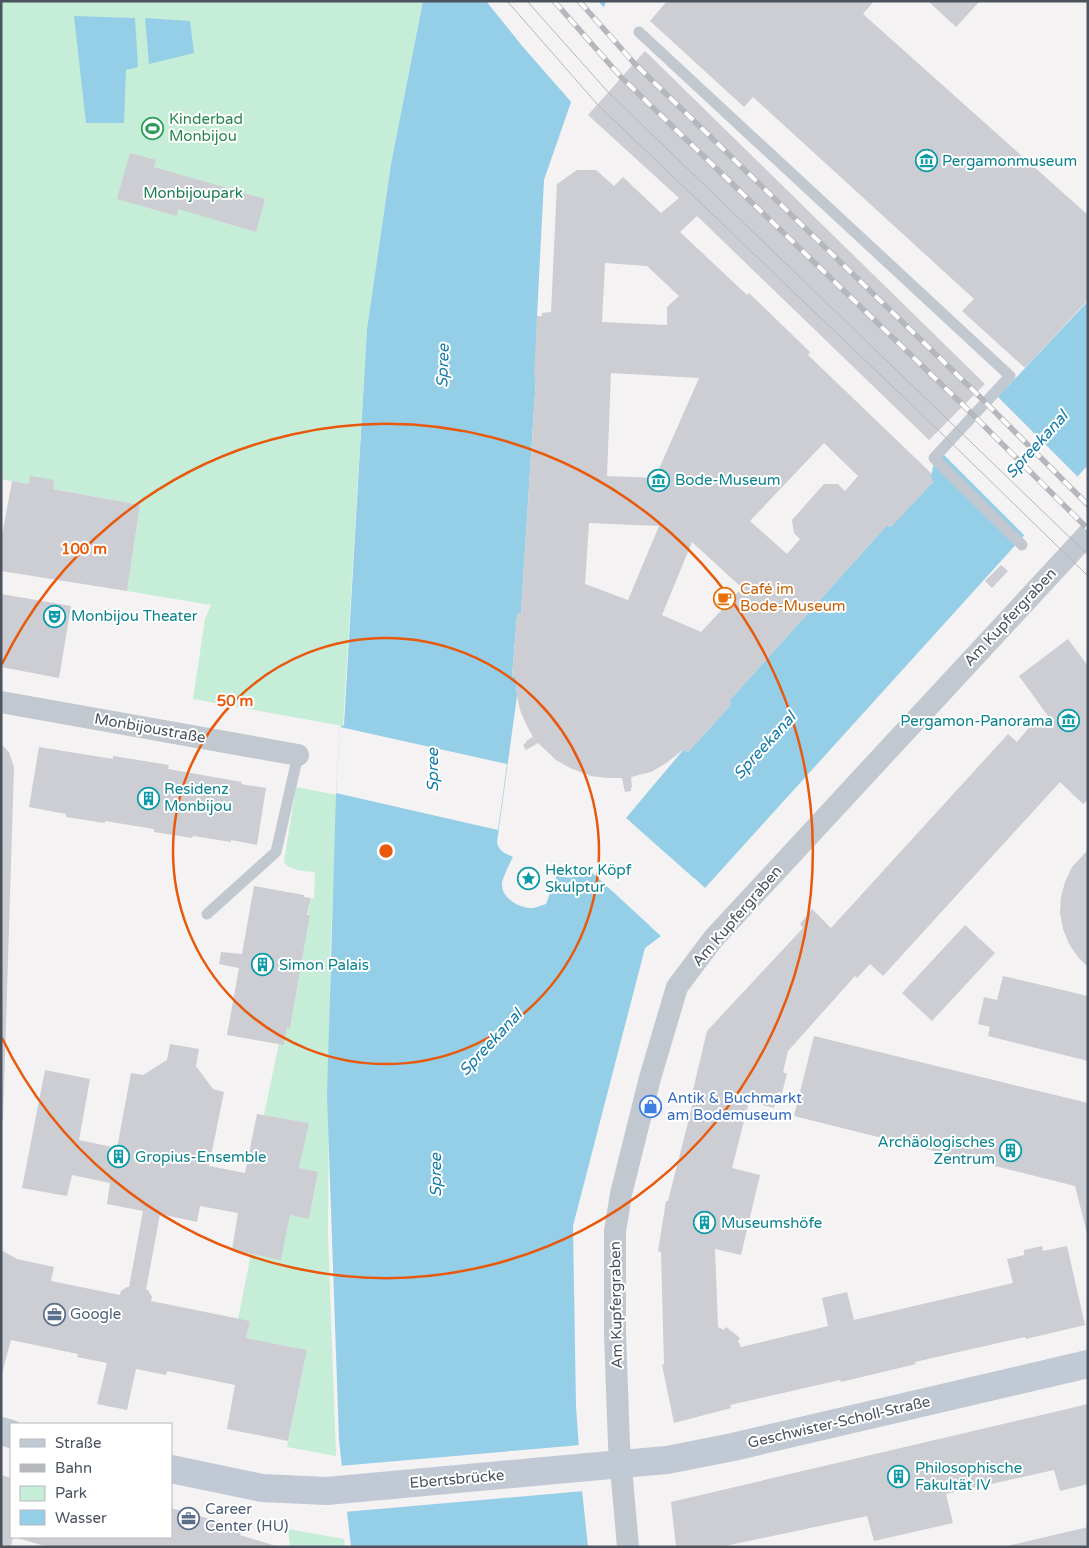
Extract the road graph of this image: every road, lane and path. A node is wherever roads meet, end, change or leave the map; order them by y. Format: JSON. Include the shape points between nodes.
{"nodes":[{"id":1,"x":639,"y":32,"type":"dead end"},
{"id":2,"x":1088,"y":534,"type":"edge"},
{"id":3,"x":1022,"y":545,"type":"dead end"},
{"id":4,"x":1,"y":702,"type":"edge"},
{"id":5,"x":298,"y":755,"type":"joint"},
{"id":6,"x":207,"y":914,"type":"dead end"},
{"id":7,"x":1088,"y":1364,"type":"edge"},
{"id":8,"x":620,"y":1464,"type":"junction"},
{"id":9,"x":588,"y":1467,"type":"joint"},
{"id":10,"x":172,"y":1469,"type":"edge"},
{"id":11,"x":628,"y":1547,"type":"edge"}],
"edges":[{"from":1,"to":3,"type":"lane","via":[[1010,376],[934,458]]},
{"from":2,"to":8,"type":"street","name":"Am Kupfergraben","via":[[713,939],[677,987],[650,1078],[615,1231]]},
{"from":4,"to":5,"type":"street","name":"Monbijoustraße"},
{"from":5,"to":6,"type":"lane","via":[[276,852]]},
{"from":7,"to":8,"type":"street","name":"Geschwister-Scholl-Straße","via":[[732,1447],[667,1460]]},
{"from":8,"to":9,"type":"street","name":"Geschwister-Scholl-Straße"},
{"from":8,"to":11,"type":"street","name":"Am Kupfergraben"},
{"from":9,"to":10,"type":"street","name":"Ebertsbrücke","bridge":true,"via":[[327,1491],[262,1488]]}]}
